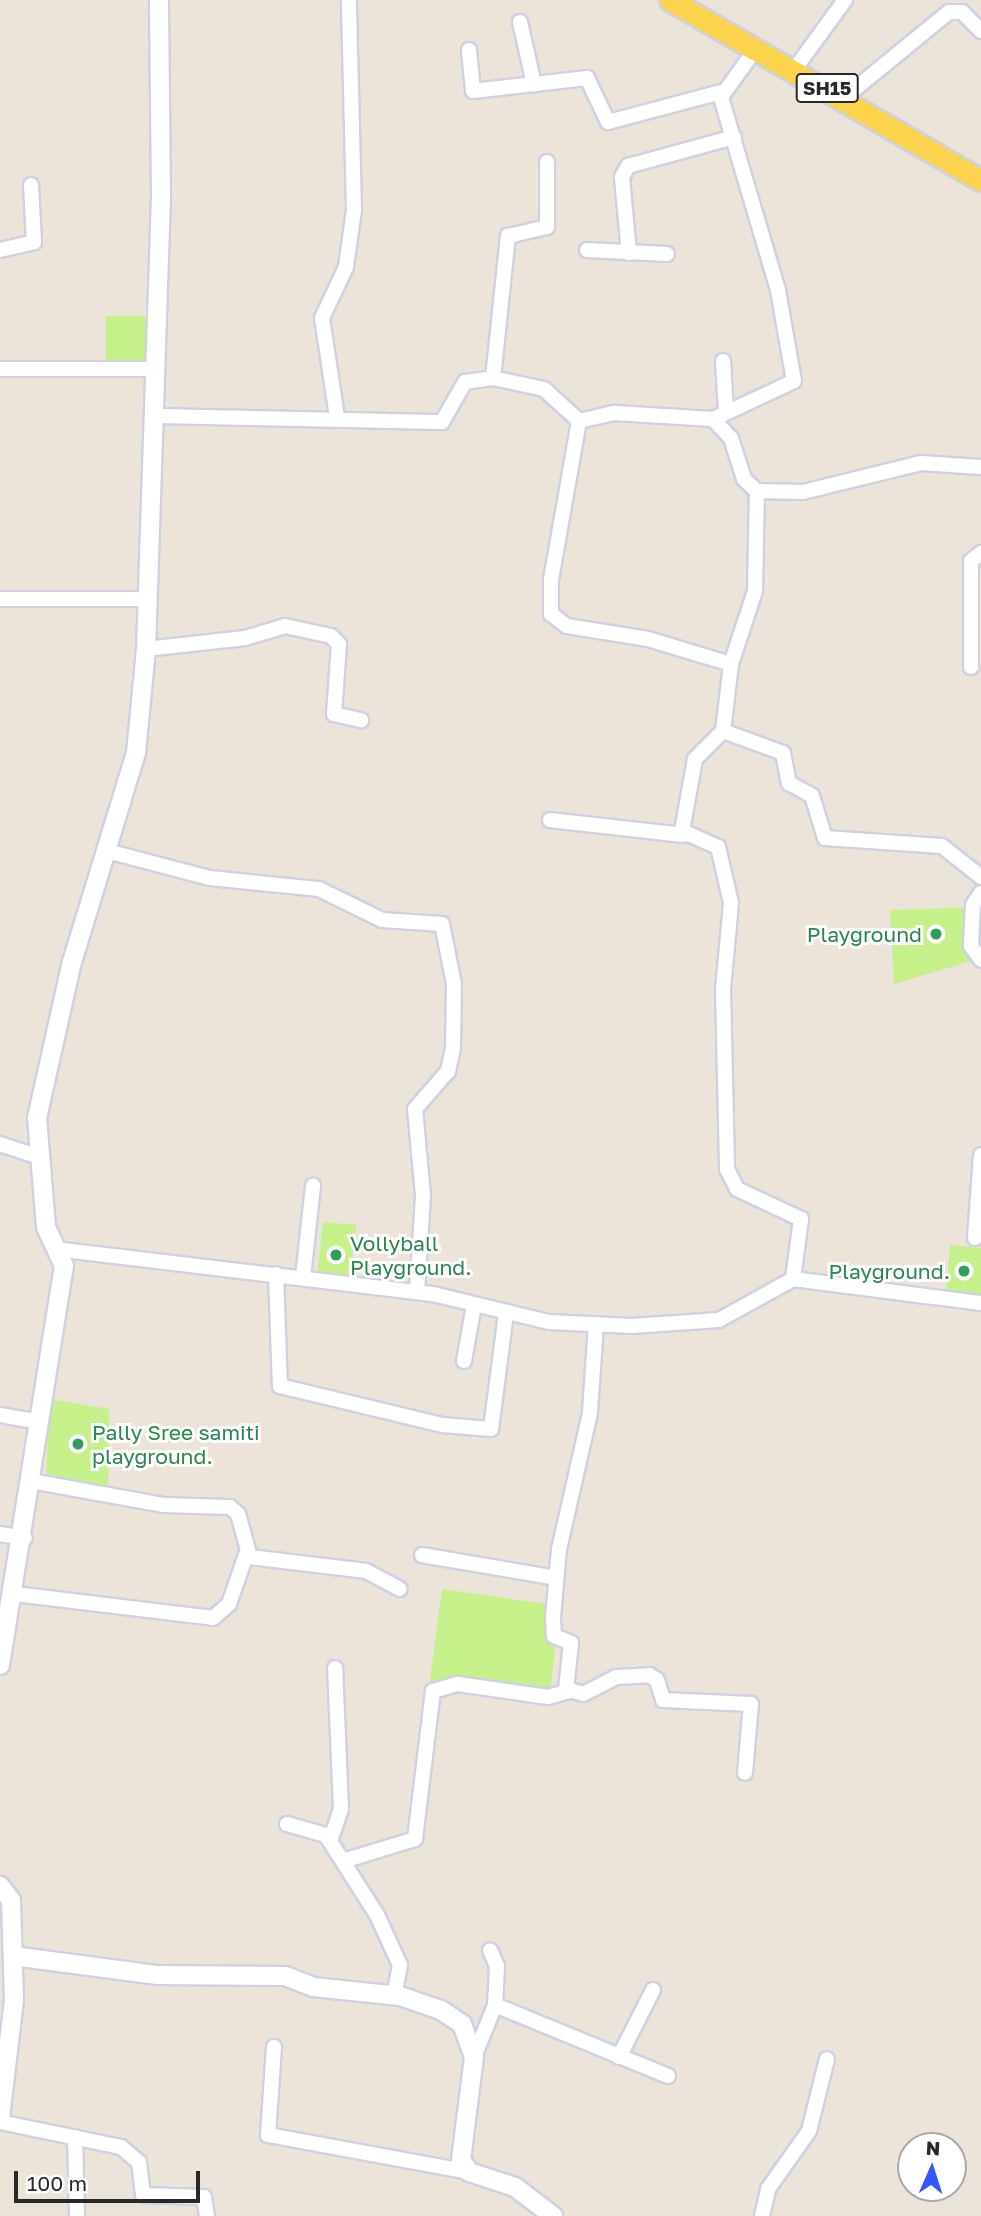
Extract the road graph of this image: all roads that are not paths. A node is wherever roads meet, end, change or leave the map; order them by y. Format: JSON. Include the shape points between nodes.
{"nodes":[{"id":1,"x":159,"y":0,"type":"edge"},
{"id":2,"x":349,"y":0,"type":"edge"},
{"id":3,"x":670,"y":0,"type":"edge"},
{"id":4,"x":845,"y":0,"type":"edge"},
{"id":5,"x":520,"y":22,"type":"dead end"},
{"id":6,"x":981,"y":31,"type":"edge"},
{"id":7,"x":469,"y":50,"type":"dead end"},
{"id":8,"x":755,"y":50,"type":"junction"},
{"id":9,"x":794,"y":70,"type":"junction"},
{"id":10,"x":534,"y":84,"type":"junction"},
{"id":11,"x":722,"y":92,"type":"junction"},
{"id":12,"x":845,"y":97,"type":"junction"},
{"id":13,"x":734,"y":137,"type":"junction"},
{"id":14,"x":547,"y":162,"type":"dead end"},
{"id":15,"x":981,"y":180,"type":"edge"},
{"id":16,"x":32,"y":185,"type":"dead end"},
{"id":17,"x":0,"y":250,"type":"edge"},
{"id":18,"x":587,"y":250,"type":"dead end"},
{"id":19,"x":629,"y":253,"type":"junction"},
{"id":20,"x":667,"y":254,"type":"dead end"},
{"id":21,"x":723,"y":361,"type":"dead end"},
{"id":22,"x":0,"y":369,"type":"edge"},
{"id":23,"x":156,"y":369,"type":"junction"},
{"id":24,"x":493,"y":378,"type":"junction"},
{"id":25,"x":719,"y":415,"type":"junction"},
{"id":26,"x":154,"y":416,"type":"junction"},
{"id":27,"x":337,"y":418,"type":"junction"},
{"id":28,"x":579,"y":421,"type":"junction"},
{"id":29,"x":981,"y":467,"type":"edge"},
{"id":30,"x":757,"y":491,"type":"junction"},
{"id":31,"x":981,"y":553,"type":"edge"},
{"id":32,"x":0,"y":599,"type":"edge"},
{"id":33,"x":149,"y":599,"type":"junction"},
{"id":34,"x":146,"y":649,"type":"junction"},
{"id":35,"x":731,"y":664,"type":"junction"},
{"id":36,"x":971,"y":667,"type":"dead end"},
{"id":37,"x":361,"y":720,"type":"dead end"},
{"id":38,"x":723,"y":731,"type":"junction"},
{"id":39,"x":550,"y":820,"type":"dead end"},
{"id":40,"x":684,"y":835,"type":"junction"},
{"id":41,"x":107,"y":852,"type":"junction"},
{"id":42,"x":981,"y":877,"type":"edge"},
{"id":43,"x":981,"y":892,"type":"edge"},
{"id":44,"x":981,"y":960,"type":"edge"},
{"id":45,"x":0,"y":1144,"type":"edge"},
{"id":46,"x":981,"y":1155,"type":"edge"},
{"id":47,"x":39,"y":1157,"type":"junction"},
{"id":48,"x":313,"y":1186,"type":"dead end"},
{"id":49,"x":975,"y":1238,"type":"dead end"},
{"id":50,"x":55,"y":1249,"type":"junction"},
{"id":51,"x":276,"y":1274,"type":"junction"},
{"id":52,"x":303,"y":1277,"type":"junction"},
{"id":53,"x":793,"y":1279,"type":"junction"},
{"id":54,"x":416,"y":1292,"type":"junction"},
{"id":55,"x":981,"y":1303,"type":"edge"},
{"id":56,"x":474,"y":1305,"type":"junction"},
{"id":57,"x":506,"y":1314,"type":"junction"},
{"id":58,"x":596,"y":1324,"type":"junction"},
{"id":59,"x":464,"y":1361,"type":"dead end"},
{"id":60,"x":0,"y":1415,"type":"edge"},
{"id":61,"x":38,"y":1422,"type":"junction"},
{"id":62,"x":31,"y":1481,"type":"junction"},
{"id":63,"x":0,"y":1534,"type":"edge"},
{"id":64,"x":25,"y":1538,"type":"junction"},
{"id":65,"x":247,"y":1552,"type":"junction"},
{"id":66,"x":422,"y":1555,"type":"dead end"},
{"id":67,"x":556,"y":1578,"type":"junction"},
{"id":68,"x":400,"y":1589,"type":"dead end"},
{"id":69,"x":15,"y":1594,"type":"junction"},
{"id":70,"x":0,"y":1665,"type":"edge"},
{"id":71,"x":335,"y":1668,"type":"dead end"},
{"id":72,"x":569,"y":1691,"type":"junction"},
{"id":73,"x":746,"y":1773,"type":"dead end"},
{"id":74,"x":287,"y":1824,"type":"dead end"},
{"id":75,"x":330,"y":1841,"type":"junction"},
{"id":76,"x":343,"y":1861,"type":"junction"},
{"id":77,"x":0,"y":1886,"type":"edge"},
{"id":78,"x":490,"y":1950,"type":"dead end"},
{"id":79,"x":13,"y":1956,"type":"junction"},
{"id":80,"x":653,"y":1990,"type":"dead end"},
{"id":81,"x":394,"y":1995,"type":"junction"},
{"id":82,"x":495,"y":2005,"type":"junction"},
{"id":83,"x":274,"y":2047,"type":"dead end"},
{"id":84,"x":474,"y":2057,"type":"junction"},
{"id":85,"x":619,"y":2057,"type":"junction"},
{"id":86,"x":827,"y":2059,"type":"dead end"},
{"id":87,"x":668,"y":2076,"type":"dead end"},
{"id":88,"x":0,"y":2114,"type":"edge"},
{"id":89,"x":75,"y":2137,"type":"junction"},
{"id":90,"x":469,"y":2172,"type":"junction"},
{"id":91,"x":77,"y":2216,"type":"edge"},
{"id":92,"x":206,"y":2216,"type":"edge"},
{"id":93,"x":553,"y":2216,"type":"edge"},
{"id":94,"x":762,"y":2216,"type":"edge"}],
"edges":[{"from":1,"to":23,"type":"street"},
{"from":2,"to":27,"type":"street","via":[[354,211],[346,267],[322,318]]},
{"from":3,"to":8,"type":"main road","number":"SH15"},
{"from":4,"to":9,"type":"street"},
{"from":5,"to":10,"type":"street"},
{"from":6,"to":12,"type":"street","via":[[962,12],[949,12]]},
{"from":7,"to":10,"type":"street","via":[[473,91]]},
{"from":8,"to":9,"type":"main road","number":"SH15"},
{"from":8,"to":11,"type":"street"},
{"from":9,"to":12,"type":"main road","number":"SH15"},
{"from":10,"to":11,"type":"street","via":[[587,78],[608,122]]},
{"from":11,"to":13,"type":"street"},
{"from":12,"to":15,"type":"main road","number":"SH15"},
{"from":13,"to":19,"type":"street","via":[[628,166],[622,177]]},
{"from":13,"to":25,"type":"street","via":[[778,290],[793,380]]},
{"from":14,"to":24,"type":"street","via":[[547,227],[508,236]]},
{"from":16,"to":17,"type":"street","via":[[34,242]]},
{"from":18,"to":19,"type":"street"},
{"from":19,"to":20,"type":"street"},
{"from":21,"to":25,"type":"street"},
{"from":22,"to":23,"type":"street"},
{"from":23,"to":26,"type":"street"},
{"from":24,"to":27,"type":"street","via":[[465,382],[442,422]]},
{"from":24,"to":28,"type":"street","via":[[544,389]]},
{"from":25,"to":28,"type":"street","via":[[615,413]]},
{"from":25,"to":30,"type":"street","via":[[744,480]]},
{"from":26,"to":27,"type":"street"},
{"from":26,"to":33,"type":"street"},
{"from":28,"to":35,"type":"street","via":[[551,580],[551,614],[567,626],[648,639]]},
{"from":29,"to":30,"type":"street","via":[[964,461],[920,463],[803,492]]},
{"from":30,"to":35,"type":"street","via":[[755,591]]},
{"from":31,"to":36,"type":"street","via":[[971,561]]},
{"from":32,"to":33,"type":"street"},
{"from":33,"to":34,"type":"street"},
{"from":34,"to":37,"type":"street","via":[[245,638],[285,626],[331,636],[339,644],[334,715]]},
{"from":34,"to":41,"type":"street","via":[[135,753]]},
{"from":35,"to":38,"type":"street"},
{"from":38,"to":40,"type":"street","via":[[695,759]]},
{"from":38,"to":42,"type":"street","via":[[783,753],[789,783],[812,796],[825,838],[942,846]]},
{"from":39,"to":40,"type":"street"},
{"from":40,"to":53,"type":"street","via":[[718,847],[731,904],[723,989],[727,1170],[737,1189],[801,1219]]},
{"from":41,"to":47,"type":"street","via":[[47,1065],[37,1118]]},
{"from":41,"to":54,"type":"street","via":[[210,878],[319,889],[382,920],[442,925],[454,984],[453,1048],[448,1071],[415,1110],[423,1196]]},
{"from":43,"to":44,"type":"street","via":[[973,905],[971,946]]},
{"from":45,"to":47,"type":"street"},
{"from":46,"to":49,"type":"street"},
{"from":47,"to":50,"type":"street","via":[[46,1227]]},
{"from":48,"to":52,"type":"street"},
{"from":50,"to":51,"type":"street"},
{"from":50,"to":61,"type":"street","via":[[64,1266]]},
{"from":51,"to":52,"type":"street"},
{"from":51,"to":57,"type":"street","via":[[280,1386],[443,1425],[491,1429]]},
{"from":52,"to":54,"type":"street"},
{"from":53,"to":55,"type":"street"},
{"from":53,"to":58,"type":"street","via":[[719,1320]]},
{"from":54,"to":56,"type":"street"},
{"from":56,"to":57,"type":"street"},
{"from":56,"to":59,"type":"street"},
{"from":57,"to":58,"type":"street"},
{"from":58,"to":67,"type":"street","via":[[590,1413]]},
{"from":60,"to":61,"type":"street"},
{"from":61,"to":62,"type":"street"},
{"from":62,"to":64,"type":"street"},
{"from":62,"to":65,"type":"street","via":[[163,1505],[230,1507],[238,1514]]},
{"from":63,"to":64,"type":"street"},
{"from":64,"to":69,"type":"street"},
{"from":65,"to":68,"type":"street","via":[[264,1562],[378,1573]]},
{"from":65,"to":69,"type":"street","via":[[229,1604],[213,1618]]},
{"from":66,"to":67,"type":"street"},
{"from":67,"to":72,"type":"street","via":[[552,1632],[571,1643]]},
{"from":69,"to":70,"type":"street"},
{"from":71,"to":75,"type":"street","via":[[341,1809]]},
{"from":72,"to":73,"type":"street","via":[[598,1690],[616,1676],[649,1675],[657,1680],[663,1700],[751,1704]]},
{"from":72,"to":76,"type":"street","via":[[548,1697],[458,1684],[433,1690],[415,1839]]},
{"from":74,"to":75,"type":"street","via":[[319,1831]]},
{"from":75,"to":76,"type":"street"},
{"from":76,"to":81,"type":"street","via":[[397,1950]]},
{"from":77,"to":79,"type":"street","via":[[11,1900]]},
{"from":78,"to":82,"type":"street","via":[[497,1966]]},
{"from":79,"to":81,"type":"street","via":[[158,1975],[285,1976],[313,1987]]},
{"from":79,"to":88,"type":"street"},
{"from":80,"to":85,"type":"street"},
{"from":81,"to":84,"type":"street","via":[[462,2024]]},
{"from":82,"to":84,"type":"street"},
{"from":82,"to":85,"type":"street"},
{"from":83,"to":90,"type":"street","via":[[268,2135]]},
{"from":84,"to":90,"type":"street","via":[[461,2139]]},
{"from":85,"to":87,"type":"street"},
{"from":86,"to":94,"type":"street","via":[[809,2131],[786,2155]]},
{"from":88,"to":89,"type":"street"},
{"from":89,"to":91,"type":"street"},
{"from":89,"to":92,"type":"street","via":[[128,2150],[139,2162],[144,2195],[204,2197]]},
{"from":90,"to":93,"type":"street","via":[[515,2187]]}]}
